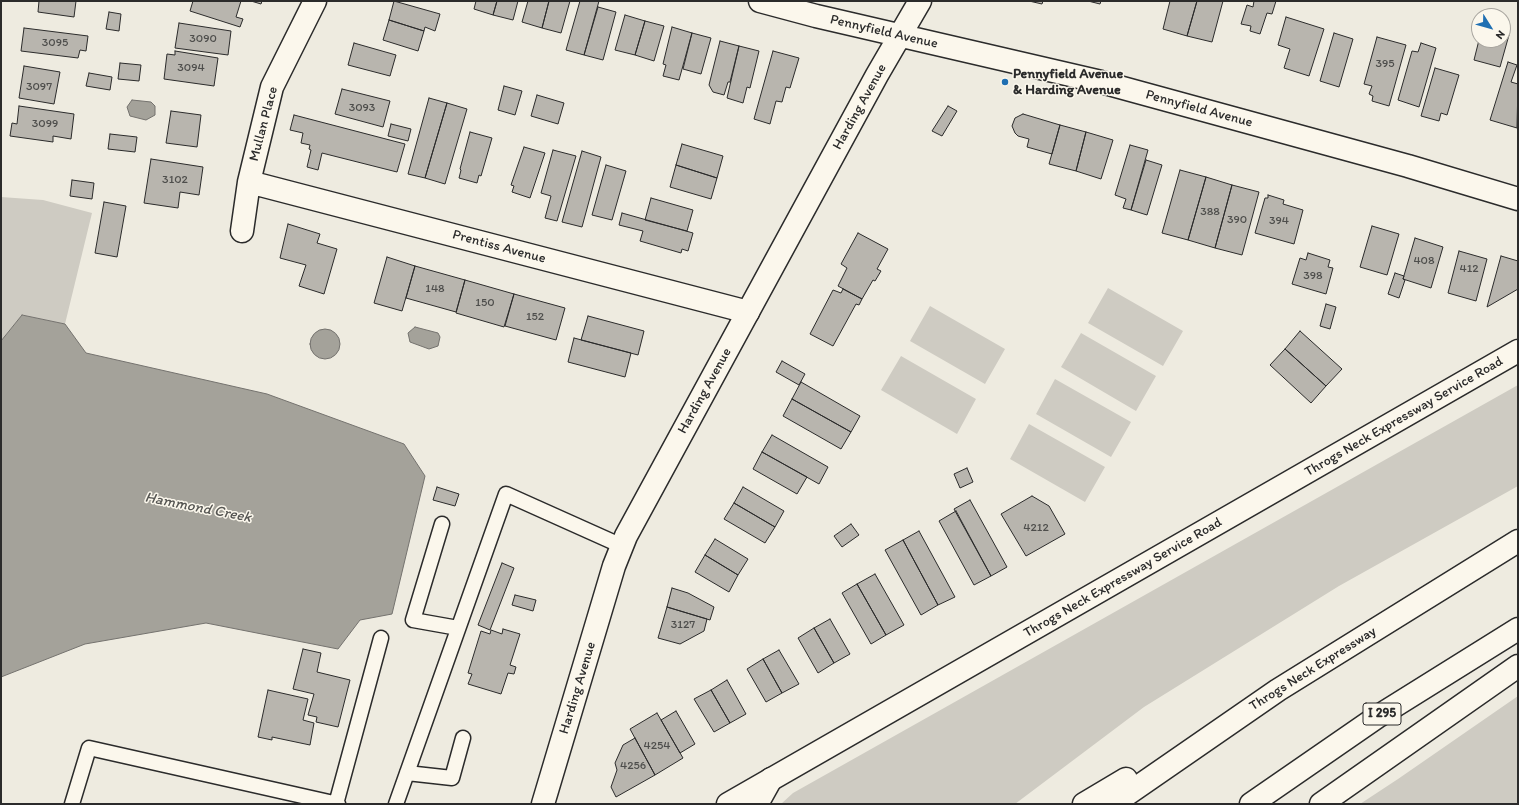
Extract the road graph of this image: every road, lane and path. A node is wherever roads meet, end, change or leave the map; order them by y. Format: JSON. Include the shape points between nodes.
{"nodes":[{"id":1,"x":315,"y":1,"type":"edge"},
{"id":2,"x":760,"y":1,"type":"edge"},
{"id":3,"x":920,"y":1,"type":"edge"},
{"id":4,"x":900,"y":34,"type":"junction"},
{"id":5,"x":249,"y":182,"type":"junction"},
{"id":6,"x":1518,"y":199,"type":"edge"},
{"id":7,"x":242,"y":231,"type":"dead end"},
{"id":8,"x":748,"y":312,"type":"junction"},
{"id":9,"x":1518,"y":351,"type":"edge"},
{"id":10,"x":442,"y":524,"type":"dead end"},
{"id":11,"x":1518,"y":541,"type":"edge"},
{"id":12,"x":622,"y":546,"type":"junction"},
{"id":13,"x":458,"y":628,"type":"junction"},
{"id":14,"x":1518,"y":629,"type":"edge"},
{"id":15,"x":381,"y":638,"type":"dead end"},
{"id":16,"x":1518,"y":666,"type":"edge"},
{"id":17,"x":1314,"y":667,"type":"junction"},
{"id":18,"x":463,"y":738,"type":"dead end"},
{"id":19,"x":407,"y":773,"type":"junction"},
{"id":20,"x":771,"y":779,"type":"junction"},
{"id":21,"x":72,"y":804,"type":"edge"},
{"id":22,"x":337,"y":804,"type":"edge"},
{"id":23,"x":396,"y":804,"type":"edge"},
{"id":24,"x":543,"y":804,"type":"edge"},
{"id":25,"x":728,"y":804,"type":"edge"},
{"id":26,"x":757,"y":804,"type":"edge"},
{"id":27,"x":1084,"y":804,"type":"edge"},
{"id":28,"x":1113,"y":804,"type":"edge"},
{"id":29,"x":1250,"y":804,"type":"edge"},
{"id":30,"x":1321,"y":804,"type":"edge"}],
"edges":[{"from":1,"to":5,"type":"main road","name":"Mullan Place","via":[[272,87]]},
{"from":2,"to":4,"type":"main road","name":"Pennyfield Avenue"},
{"from":3,"to":4,"type":"main road","name":"Harding Avenue"},
{"from":4,"to":6,"type":"main road","name":"Pennyfield Avenue","via":[[1132,90]]},
{"from":4,"to":8,"type":"main road","name":"Harding Avenue"},
{"from":5,"to":7,"type":"main road","name":"Mullan Place"},
{"from":5,"to":8,"type":"main road","name":"Prentiss Avenue"},
{"from":8,"to":12,"type":"main road","name":"Harding Avenue"},
{"from":9,"to":20,"type":"main road","name":"Throgs Neck Expressway Service Road"},
{"from":10,"to":13,"type":"lane","via":[[413,620]]},
{"from":11,"to":17,"type":"main road","name":"Throgs Neck Expressway"},
{"from":12,"to":13,"type":"lane","via":[[506,494]]},
{"from":12,"to":24,"type":"main road","name":"Harding Avenue"},
{"from":13,"to":19,"type":"lane"},
{"from":14,"to":29,"type":"main road","number":"I 295","via":[[1377,717]]},
{"from":15,"to":22,"type":"lane"},
{"from":16,"to":30,"type":"main road"},
{"from":17,"to":27,"type":"main road"},
{"from":17,"to":28,"type":"main road","name":"Throgs Neck Expressway","via":[[1197,744]]},
{"from":18,"to":19,"type":"lane","via":[[452,778]]},
{"from":19,"to":23,"type":"lane"},
{"from":20,"to":25,"type":"main road","name":"Throgs Neck Expressway Service Road"},
{"from":20,"to":26,"type":"main road"},
{"from":21,"to":22,"type":"lane","via":[[89,748]]}]}
